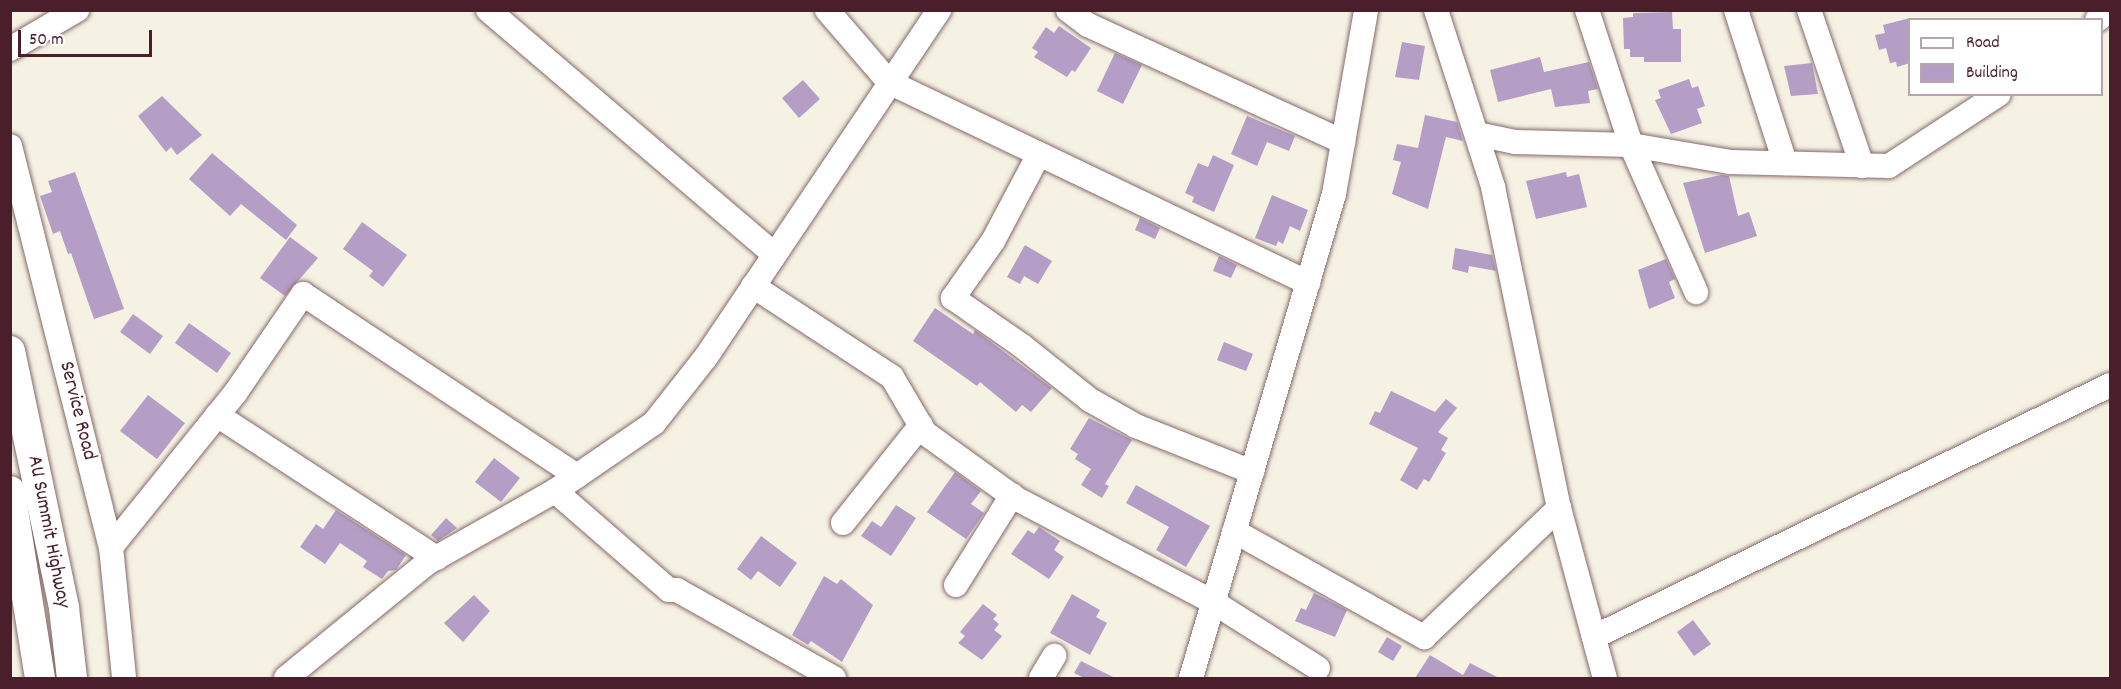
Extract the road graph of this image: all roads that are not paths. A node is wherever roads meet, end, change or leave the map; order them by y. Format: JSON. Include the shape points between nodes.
{"nodes":[{"id":1,"x":77,"y":10,"type":"edge"},
{"id":2,"x":488,"y":10,"type":"edge"},
{"id":3,"x":827,"y":10,"type":"edge"},
{"id":4,"x":939,"y":10,"type":"edge"},
{"id":5,"x":1068,"y":10,"type":"edge"},
{"id":6,"x":1366,"y":10,"type":"edge"},
{"id":7,"x":1436,"y":10,"type":"edge"},
{"id":8,"x":1587,"y":10,"type":"edge"},
{"id":9,"x":1736,"y":10,"type":"edge"},
{"id":10,"x":1809,"y":10,"type":"edge"},
{"id":11,"x":10,"y":48,"type":"edge"},
{"id":12,"x":889,"y":82,"type":"junction"},
{"id":13,"x":1996,"y":96,"type":"edge"},
{"id":14,"x":1477,"y":135,"type":"junction"},
{"id":15,"x":1343,"y":142,"type":"junction"},
{"id":16,"x":1631,"y":145,"type":"junction"},
{"id":17,"x":10,"y":146,"type":"edge"},
{"id":18,"x":1038,"y":156,"type":"junction"},
{"id":19,"x":1785,"y":163,"type":"junction"},
{"id":20,"x":1862,"y":166,"type":"junction"},
{"id":21,"x":774,"y":254,"type":"junction"},
{"id":22,"x":1308,"y":283,"type":"junction"},
{"id":23,"x":753,"y":286,"type":"junction"},
{"id":24,"x":1696,"y":292,"type":"dead end"},
{"id":25,"x":10,"y":351,"type":"edge"},
{"id":26,"x":2110,"y":385,"type":"edge"},
{"id":27,"x":217,"y":415,"type":"junction"},
{"id":28,"x":921,"y":425,"type":"junction"},
{"id":29,"x":1252,"y":471,"type":"junction"},
{"id":30,"x":577,"y":477,"type":"junction"},
{"id":31,"x":10,"y":491,"type":"edge"},
{"id":32,"x":555,"y":491,"type":"junction"},
{"id":33,"x":1012,"y":495,"type":"junction"},
{"id":34,"x":1559,"y":508,"type":"junction"},
{"id":35,"x":843,"y":523,"type":"dead end"},
{"id":36,"x":1234,"y":531,"type":"junction"},
{"id":37,"x":111,"y":548,"type":"junction"},
{"id":38,"x":436,"y":558,"type":"junction"},
{"id":39,"x":956,"y":585,"type":"dead end"},
{"id":40,"x":1213,"y":602,"type":"junction"},
{"id":41,"x":1594,"y":637,"type":"junction"},
{"id":42,"x":1054,"y":656,"type":"dead end"},
{"id":43,"x":1318,"y":668,"type":"dead end"},
{"id":44,"x":40,"y":678,"type":"edge"},
{"id":45,"x":72,"y":678,"type":"edge"},
{"id":46,"x":124,"y":678,"type":"edge"},
{"id":47,"x":286,"y":678,"type":"edge"},
{"id":48,"x":834,"y":678,"type":"edge"},
{"id":49,"x":1041,"y":678,"type":"edge"},
{"id":50,"x":1191,"y":678,"type":"edge"},
{"id":51,"x":1605,"y":678,"type":"edge"}],
"edges":[{"from":1,"to":11,"type":"street"},
{"from":2,"to":21,"type":"street"},
{"from":3,"to":12,"type":"street"},
{"from":4,"to":12,"type":"street"},
{"from":5,"to":15,"type":"street","via":[[1088,25]]},
{"from":6,"to":15,"type":"street"},
{"from":7,"to":14,"type":"street"},
{"from":8,"to":16,"type":"street"},
{"from":9,"to":19,"type":"street"},
{"from":10,"to":20,"type":"street"},
{"from":12,"to":18,"type":"street"},
{"from":12,"to":21,"type":"street"},
{"from":13,"to":20,"type":"street","via":[[1889,166]]},
{"from":14,"to":16,"type":"street","via":[[1515,142]]},
{"from":14,"to":34,"type":"street","via":[[1493,187]]},
{"from":15,"to":22,"type":"street","via":[[1334,194]]},
{"from":16,"to":19,"type":"street","via":[[1730,162]]},
{"from":16,"to":24,"type":"street"},
{"from":17,"to":37,"type":"street","name":"Service Road"},
{"from":18,"to":22,"type":"street"},
{"from":18,"to":29,"type":"street","via":[[993,241],[953,298],[1090,400],[1136,426]]},
{"from":19,"to":20,"type":"street"},
{"from":21,"to":23,"type":"street"},
{"from":22,"to":29,"type":"street"},
{"from":23,"to":28,"type":"street","via":[[892,377]]},
{"from":23,"to":30,"type":"street","via":[[706,357],[654,423]]},
{"from":25,"to":45,"type":"main road","name":"AU Summit Highway","via":[[64,608]]},
{"from":26,"to":41,"type":"street"},
{"from":27,"to":30,"type":"street","via":[[303,294]]},
{"from":27,"to":37,"type":"street"},
{"from":27,"to":38,"type":"street"},
{"from":28,"to":33,"type":"street","via":[[925,433]]},
{"from":28,"to":35,"type":"street"},
{"from":29,"to":36,"type":"street"},
{"from":30,"to":32,"type":"street"},
{"from":31,"to":44,"type":"main road","name":"AU Summit Highway"},
{"from":32,"to":38,"type":"street"},
{"from":32,"to":48,"type":"street","via":[[669,590],[677,590]]},
{"from":33,"to":39,"type":"street"},
{"from":33,"to":40,"type":"street"},
{"from":34,"to":36,"type":"street","via":[[1424,637]]},
{"from":34,"to":41,"type":"street"},
{"from":36,"to":40,"type":"street"},
{"from":37,"to":46,"type":"street","name":"Service Road"},
{"from":38,"to":47,"type":"street"},
{"from":40,"to":43,"type":"street"},
{"from":40,"to":50,"type":"street"},
{"from":41,"to":51,"type":"street"},
{"from":42,"to":49,"type":"street"}]}
